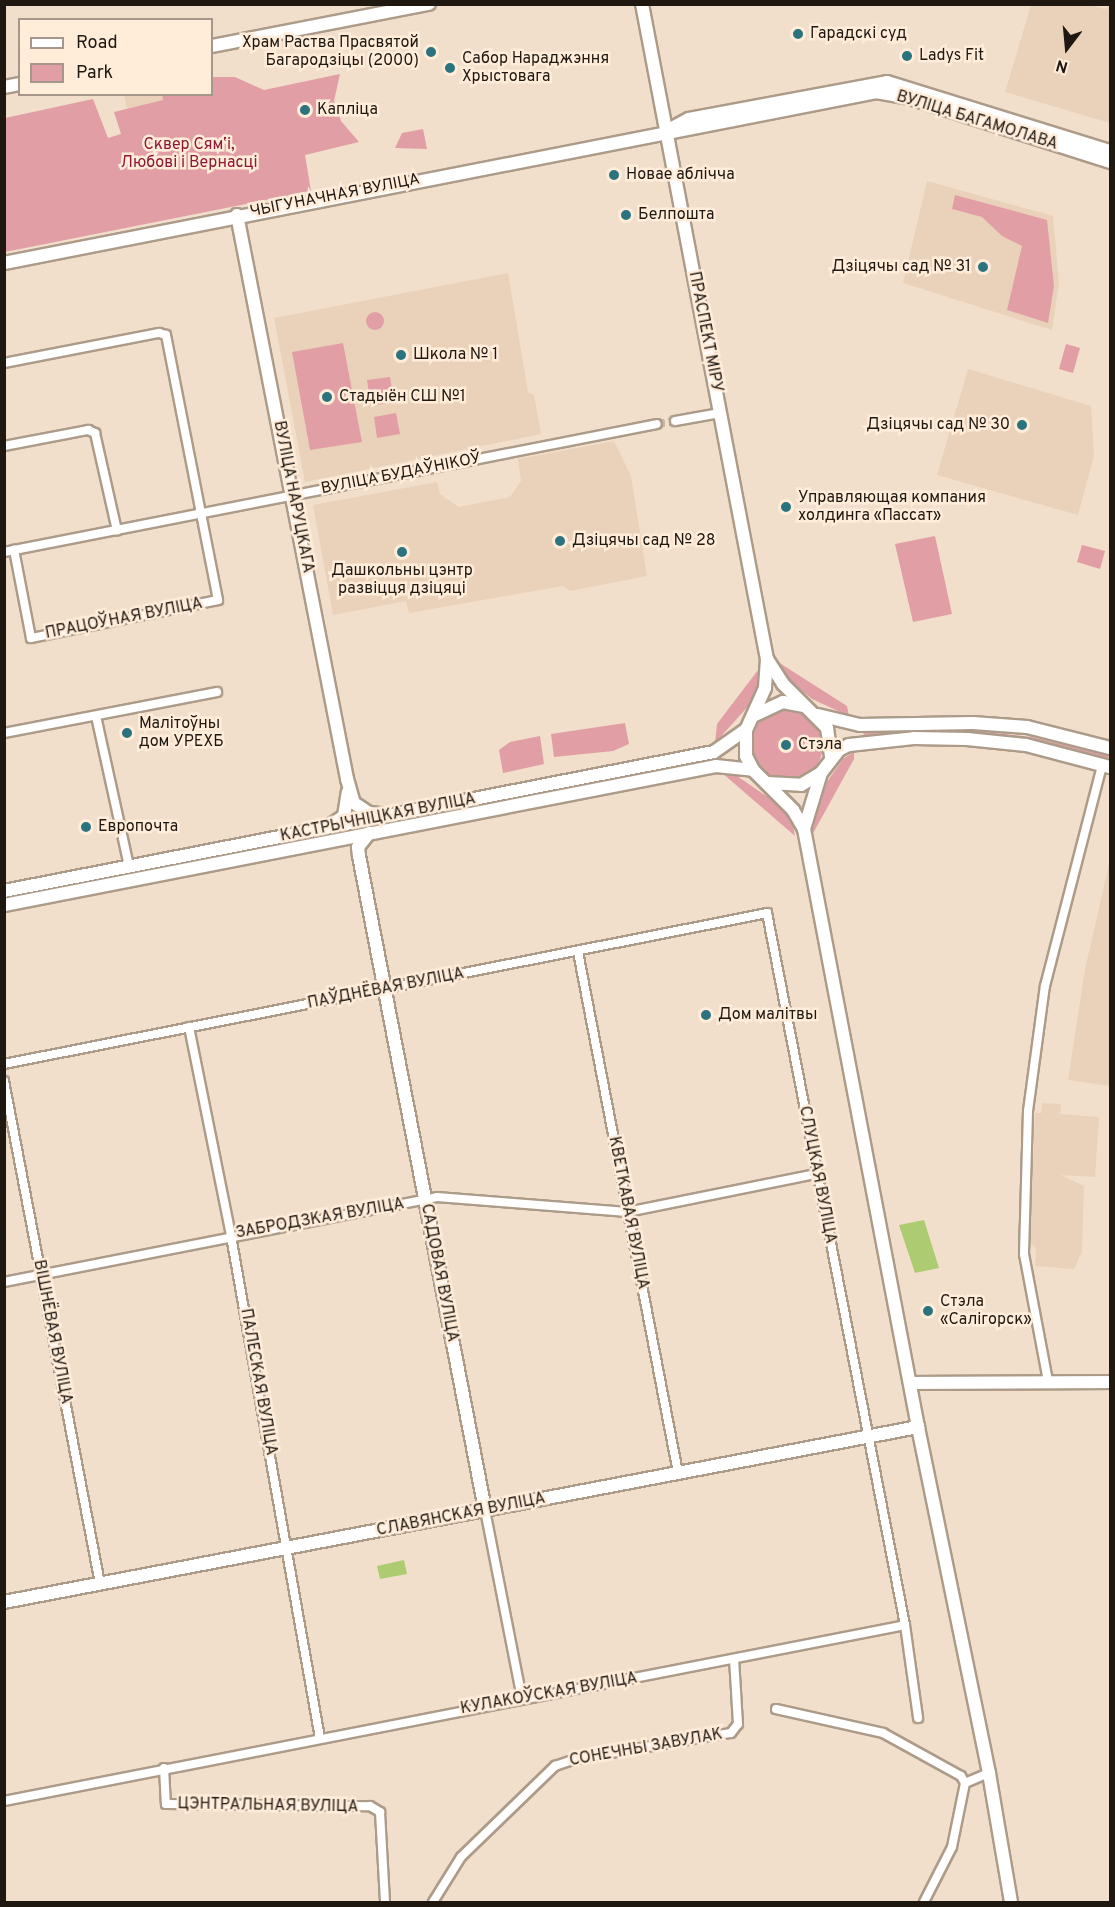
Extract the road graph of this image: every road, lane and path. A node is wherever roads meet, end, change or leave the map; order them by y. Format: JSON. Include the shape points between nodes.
{"nodes":[{"id":1,"x":429,"y":4,"type":"edge"},
{"id":2,"x":642,"y":4,"type":"edge"},
{"id":3,"x":213,"y":46,"type":"edge"},
{"id":4,"x":839,"y":95,"type":"junction"},
{"id":5,"x":666,"y":130,"type":"junction"},
{"id":6,"x":1110,"y":151,"type":"edge"},
{"id":7,"x":1110,"y":162,"type":"edge"},
{"id":8,"x":237,"y":215,"type":"junction"},
{"id":9,"x":4,"y":263,"type":"edge"},
{"id":10,"x":4,"y":363,"type":"edge"},
{"id":11,"x":720,"y":413,"type":"junction"},
{"id":12,"x":675,"y":421,"type":"tunnel mouth"},
{"id":13,"x":657,"y":424,"type":"tunnel mouth"},
{"id":14,"x":4,"y":446,"type":"edge"},
{"id":15,"x":293,"y":495,"type":"junction"},
{"id":16,"x":201,"y":514,"type":"junction"},
{"id":17,"x":117,"y":531,"type":"junction"},
{"id":18,"x":9,"y":551,"type":"edge"},
{"id":19,"x":767,"y":659,"type":"junction"},
{"id":20,"x":217,"y":692,"type":"dead end"},
{"id":21,"x":803,"y":706,"type":"junction"},
{"id":22,"x":755,"y":715,"type":"junction"},
{"id":23,"x":818,"y":715,"type":"junction"},
{"id":24,"x":96,"y":716,"type":"junction"},
{"id":25,"x":746,"y":730,"type":"junction"},
{"id":26,"x":4,"y":732,"type":"edge"},
{"id":27,"x":1110,"y":748,"type":"edge"},
{"id":28,"x":831,"y":758,"type":"junction"},
{"id":29,"x":1106,"y":766,"type":"edge"},
{"id":30,"x":753,"y":770,"type":"junction"},
{"id":31,"x":821,"y":773,"type":"junction"},
{"id":32,"x":347,"y":779,"type":"junction"},
{"id":33,"x":768,"y":783,"type":"junction"},
{"id":34,"x":389,"y":815,"type":"junction"},
{"id":35,"x":804,"y":829,"type":"junction"},
{"id":36,"x":319,"y":830,"type":"junction"},
{"id":37,"x":369,"y":833,"type":"junction"},
{"id":38,"x":341,"y":839,"type":"junction"},
{"id":39,"x":358,"y":847,"type":"junction"},
{"id":40,"x":129,"y":866,"type":"junction"},
{"id":41,"x":4,"y":891,"type":"edge"},
{"id":42,"x":4,"y":905,"type":"edge"},
{"id":43,"x":767,"y":913,"type":"joint"},
{"id":44,"x":578,"y":952,"type":"junction"},
{"id":45,"x":384,"y":989,"type":"junction"},
{"id":46,"x":189,"y":1027,"type":"junction"},
{"id":47,"x":4,"y":1064,"type":"edge"},
{"id":48,"x":4,"y":1080,"type":"edge"},
{"id":49,"x":816,"y":1174,"type":"junction"},
{"id":50,"x":425,"y":1200,"type":"junction"},
{"id":51,"x":627,"y":1212,"type":"junction"},
{"id":52,"x":231,"y":1236,"type":"junction"},
{"id":53,"x":41,"y":1275,"type":"junction"},
{"id":54,"x":4,"y":1282,"type":"edge"},
{"id":55,"x":1048,"y":1381,"type":"junction"},
{"id":56,"x":1110,"y":1382,"type":"edge"},
{"id":57,"x":911,"y":1383,"type":"junction"},
{"id":58,"x":918,"y":1427,"type":"junction"},
{"id":59,"x":868,"y":1437,"type":"junction"},
{"id":60,"x":678,"y":1473,"type":"junction"},
{"id":61,"x":485,"y":1510,"type":"junction"},
{"id":62,"x":288,"y":1548,"type":"junction"},
{"id":63,"x":100,"y":1584,"type":"junction"},
{"id":64,"x":4,"y":1602,"type":"edge"},
{"id":65,"x":905,"y":1629,"type":"junction"},
{"id":66,"x":734,"y":1662,"type":"junction"},
{"id":67,"x":522,"y":1698,"type":"junction"},
{"id":68,"x":776,"y":1709,"type":"dead end"},
{"id":69,"x":918,"y":1718,"type":"dead end"},
{"id":70,"x":320,"y":1738,"type":"junction"},
{"id":71,"x":164,"y":1771,"type":"junction"},
{"id":72,"x":989,"y":1773,"type":"junction"},
{"id":73,"x":965,"y":1783,"type":"junction"},
{"id":74,"x":4,"y":1801,"type":"edge"},
{"id":75,"x":386,"y":1902,"type":"edge"},
{"id":76,"x":433,"y":1902,"type":"edge"},
{"id":77,"x":924,"y":1902,"type":"edge"},
{"id":78,"x":1011,"y":1902,"type":"edge"}],
"edges":[{"from":1,"to":3,"type":"main road"},
{"from":2,"to":5,"type":"main road","name":"ПРАСПЕКТ МІРУ"},
{"from":4,"to":5,"type":"main road","name":"ВУЛІЦА БАГАМОЛАВА"},
{"from":4,"to":5,"type":"main road","name":"ВУЛІЦА БАГАМОЛАВА","via":[[689,118]]},
{"from":4,"to":6,"type":"main road","name":"ВУЛІЦА БАГАМОЛАВА","via":[[887,82]]},
{"from":4,"to":7,"type":"main road","name":"ВУЛІЦА БАГАМОЛАВА","via":[[892,94]]},
{"from":5,"to":8,"type":"main road","name":"ЧЫГУНАЧНАЯ ВУЛІЦА"},
{"from":5,"to":11,"type":"main road","name":"ПРАСПЕКТ МІРУ"},
{"from":8,"to":9,"type":"main road","name":"ЧЫГУНАЧНАЯ ВУЛІЦА"},
{"from":8,"to":15,"type":"main road","name":"ВУЛІЦА НАРУЦКАГА"},
{"from":10,"to":16,"type":"street","via":[[164,333]]},
{"from":11,"to":12,"type":"street"},
{"from":11,"to":19,"type":"main road","name":"ПРАСПЕКТ МІРУ"},
{"from":13,"to":15,"type":"street","name":"ВУЛІЦА БУДАЎНІКОЎ"},
{"from":14,"to":17,"type":"street","via":[[88,430],[95,433]]},
{"from":15,"to":16,"type":"street","name":"ВУЛІЦА БУДАЎНІКОЎ"},
{"from":15,"to":32,"type":"main road","name":"ВУЛІЦА НАРУЦКАГА"},
{"from":16,"to":17,"type":"street","name":"ВУЛІЦА БУДАЎНІКОЎ"},
{"from":16,"to":18,"type":"street","name":"ПРАЦОЎНАЯ ВУЛІЦА","via":[[218,600],[43,636],[31,638]]},
{"from":17,"to":18,"type":"street","name":"ВУЛІЦА БУДАЎНІКОЎ"},
{"from":19,"to":21,"type":"main road"},
{"from":19,"to":22,"type":"main road","via":[[765,688]]},
{"from":20,"to":24,"type":"street"},
{"from":21,"to":22,"type":"main road","via":[[783,702]]},
{"from":21,"to":23,"type":"main road"},
{"from":22,"to":25,"type":"main road"},
{"from":23,"to":27,"type":"main road","via":[[860,725],[973,723],[1027,727]]},
{"from":23,"to":28,"type":"main road","via":[[830,738]]},
{"from":24,"to":26,"type":"street"},
{"from":24,"to":40,"type":"street"},
{"from":25,"to":30,"type":"main road","via":[[746,756]]},
{"from":25,"to":34,"type":"main road","name":"КАСТРЫЧНІЦКАЯ ВУЛІЦА","via":[[714,752]]},
{"from":28,"to":29,"type":"main road","via":[[849,745],[914,738],[967,739],[1026,745]]},
{"from":28,"to":31,"type":"main road"},
{"from":29,"to":55,"type":"street","via":[[1052,963],[1028,1111],[1024,1254]]},
{"from":30,"to":33,"type":"main road"},
{"from":30,"to":37,"type":"main road","name":"КАСТРЫЧНІЦКАЯ ВУЛІЦА","via":[[716,766]]},
{"from":31,"to":33,"type":"main road","via":[[801,785]]},
{"from":31,"to":35,"type":"main road"},
{"from":32,"to":34,"type":"main road","via":[[354,803],[369,813]]},
{"from":32,"to":36,"type":"main road","via":[[344,816]]},
{"from":33,"to":35,"type":"main road"},
{"from":34,"to":36,"type":"main road","name":"КАСТРЫЧНІЦКАЯ ВУЛІЦА"},
{"from":35,"to":57,"type":"main road"},
{"from":36,"to":40,"type":"main road","name":"КАСТРЫЧНІЦКАЯ ВУЛІЦА"},
{"from":37,"to":38,"type":"main road","name":"КАСТРЫЧНІЦКАЯ ВУЛІЦА"},
{"from":37,"to":39,"type":"main road"},
{"from":38,"to":39,"type":"main road"},
{"from":38,"to":42,"type":"main road","name":"КАСТРЫЧНІЦКАЯ ВУЛІЦА"},
{"from":39,"to":45,"type":"main road","name":"САДОВАЯ ВУЛІЦА"},
{"from":40,"to":41,"type":"main road","name":"КАСТРЫЧНІЦКАЯ ВУЛІЦА"},
{"from":43,"to":44,"type":"street","name":"ПАЎДНЁВАЯ ВУЛІЦА"},
{"from":43,"to":49,"type":"street","name":"СЛУЦКАЯ ВУЛІЦА"},
{"from":44,"to":45,"type":"street","name":"ПАЎДНЁВАЯ ВУЛІЦА"},
{"from":44,"to":51,"type":"street","name":"КВЕТКАВАЯ ВУЛІЦА"},
{"from":45,"to":46,"type":"street","name":"ПАЎДНЁВАЯ ВУЛІЦА"},
{"from":45,"to":50,"type":"main road","name":"САДОВАЯ ВУЛІЦА"},
{"from":46,"to":47,"type":"street","name":"ПАЎДНЁВАЯ ВУЛІЦА"},
{"from":46,"to":52,"type":"street","name":"ПАЛЕСКАЯ ВУЛІЦА"},
{"from":48,"to":53,"type":"street","name":"ВІШНЁВАЯ ВУЛІЦА"},
{"from":49,"to":51,"type":"street","name":"ЗАБРОДЗКАЯ ВУЛІЦА"},
{"from":49,"to":59,"type":"street","name":"СЛУЦКАЯ ВУЛІЦА"},
{"from":50,"to":51,"type":"street","name":"ЗАБРОДЗКАЯ ВУЛІЦА","via":[[437,1197]]},
{"from":50,"to":52,"type":"street","name":"ЗАБРОДЗКАЯ ВУЛІЦА"},
{"from":50,"to":61,"type":"main road","name":"САДОВАЯ ВУЛІЦА"},
{"from":51,"to":60,"type":"street","name":"КВЕТКАВАЯ ВУЛІЦА"},
{"from":52,"to":53,"type":"street","name":"ЗАБРОДЗКАЯ ВУЛІЦА"},
{"from":52,"to":62,"type":"street","name":"ПАЛЕСКАЯ ВУЛІЦА"},
{"from":53,"to":54,"type":"street","name":"ЗАБРОДЗКАЯ ВУЛІЦА"},
{"from":53,"to":63,"type":"street","name":"ВІШНЁВАЯ ВУЛІЦА"},
{"from":55,"to":56,"type":"main road"},
{"from":55,"to":57,"type":"main road"},
{"from":57,"to":58,"type":"main road"},
{"from":58,"to":59,"type":"main road","name":"СЛАВЯНСКАЯ ВУЛІЦА"},
{"from":58,"to":72,"type":"main road"},
{"from":59,"to":60,"type":"main road","name":"СЛАВЯНСКАЯ ВУЛІЦА"},
{"from":59,"to":65,"type":"street"},
{"from":60,"to":61,"type":"main road","name":"СЛАВЯНСКАЯ ВУЛІЦА"},
{"from":61,"to":62,"type":"main road","name":"СЛАВЯНСКАЯ ВУЛІЦА"},
{"from":61,"to":67,"type":"street","name":"САДОВАЯ ВУЛІЦА"},
{"from":62,"to":63,"type":"main road","name":"СЛАВЯНСКАЯ ВУЛІЦА"},
{"from":62,"to":70,"type":"street","name":"ПАЛЕСКАЯ ВУЛІЦА"},
{"from":63,"to":64,"type":"main road","name":"СЛАВЯНСКАЯ ВУЛІЦА"},
{"from":65,"to":66,"type":"street","name":"КУЛАКОЎСКАЯ ВУЛІЦА"},
{"from":65,"to":69,"type":"street"},
{"from":66,"to":67,"type":"street","name":"КУЛАКОЎСКАЯ ВУЛІЦА"},
{"from":66,"to":76,"type":"street","name":"СОНЕЧНЫ ЗАВУЛАК","via":[[738,1724],[731,1733],[575,1759],[555,1766],[468,1850]]},
{"from":67,"to":70,"type":"street","name":"КУЛАКОЎСКАЯ ВУЛІЦА"},
{"from":68,"to":73,"type":"street","via":[[883,1733],[961,1776]]},
{"from":70,"to":71,"type":"street","name":"КУЛАКОЎСКАЯ ВУЛІЦА"},
{"from":71,"to":74,"type":"street","name":"КУЛАКОЎСКАЯ ВУЛІЦА"},
{"from":71,"to":75,"type":"street","name":"ЦЭНТРАЛЬНАЯ ВУЛІЦА","via":[[166,1804],[370,1806],[380,1812]]},
{"from":72,"to":73,"type":"street"},
{"from":72,"to":78,"type":"main road"},
{"from":73,"to":77,"type":"street","via":[[952,1847]]}]}
